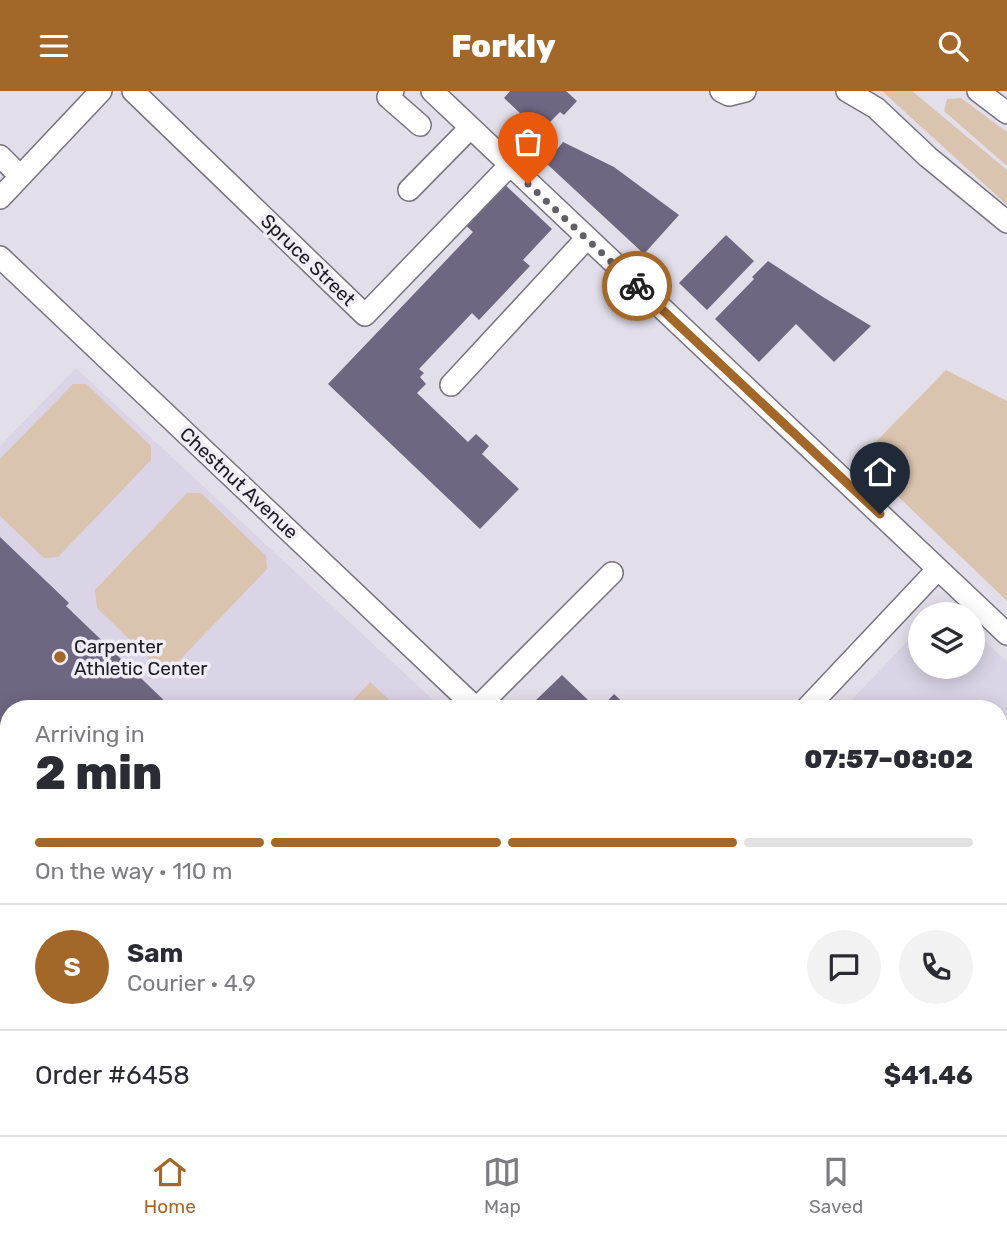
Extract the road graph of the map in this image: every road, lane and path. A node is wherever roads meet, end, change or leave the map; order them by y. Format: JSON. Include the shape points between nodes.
{"nodes":[{"id":1,"x":133,"y":91,"type":"edge"},
{"id":2,"x":393,"y":91,"type":"edge"},
{"id":3,"x":432,"y":91,"type":"edge"},
{"id":4,"x":721,"y":91,"type":"edge"},
{"id":5,"x":745,"y":91,"type":"edge"},
{"id":6,"x":847,"y":91,"type":"edge"},
{"id":7,"x":978,"y":91,"type":"edge"},
{"id":8,"x":94,"y":94,"type":"edge"},
{"id":9,"x":1007,"y":113,"type":"edge"},
{"id":10,"x":420,"y":125,"type":"dead end"},
{"id":11,"x":470,"y":128,"type":"junction"},
{"id":12,"x":0,"y":156,"type":"edge"},
{"id":13,"x":509,"y":166,"type":"junction"},
{"id":14,"x":20,"y":176,"type":"junction"},
{"id":15,"x":409,"y":190,"type":"dead end"},
{"id":16,"x":0,"y":198,"type":"edge"},
{"id":17,"x":1007,"y":222,"type":"edge"},
{"id":18,"x":586,"y":239,"type":"junction"},
{"id":19,"x":0,"y":257,"type":"edge"},
{"id":20,"x":452,"y":385,"type":"dead end"},
{"id":21,"x":938,"y":569,"type":"junction"},
{"id":22,"x":612,"y":573,"type":"dead end"},
{"id":23,"x":1007,"y":634,"type":"edge"},
{"id":24,"x":469,"y":700,"type":"edge"},
{"id":25,"x":485,"y":700,"type":"edge"},
{"id":26,"x":814,"y":700,"type":"edge"}],
"edges":[{"from":1,"to":13,"type":"street","name":"Spruce Street","via":[[365,315]]},
{"from":2,"to":10,"type":"street","via":[[388,97]]},
{"from":3,"to":11,"type":"street"},
{"from":4,"to":5,"type":"street","via":[[729,95]]},
{"from":6,"to":17,"type":"street","via":[[876,108]]},
{"from":7,"to":9,"type":"street"},
{"from":8,"to":14,"type":"street"},
{"from":11,"to":13,"type":"street"},
{"from":11,"to":15,"type":"street"},
{"from":12,"to":14,"type":"street"},
{"from":13,"to":18,"type":"street"},
{"from":14,"to":16,"type":"street"},
{"from":18,"to":20,"type":"street"},
{"from":18,"to":21,"type":"street"},
{"from":19,"to":24,"type":"street","name":"Chestnut Avenue"},
{"from":21,"to":23,"type":"street"},
{"from":21,"to":26,"type":"street"},
{"from":22,"to":25,"type":"street"}]}
